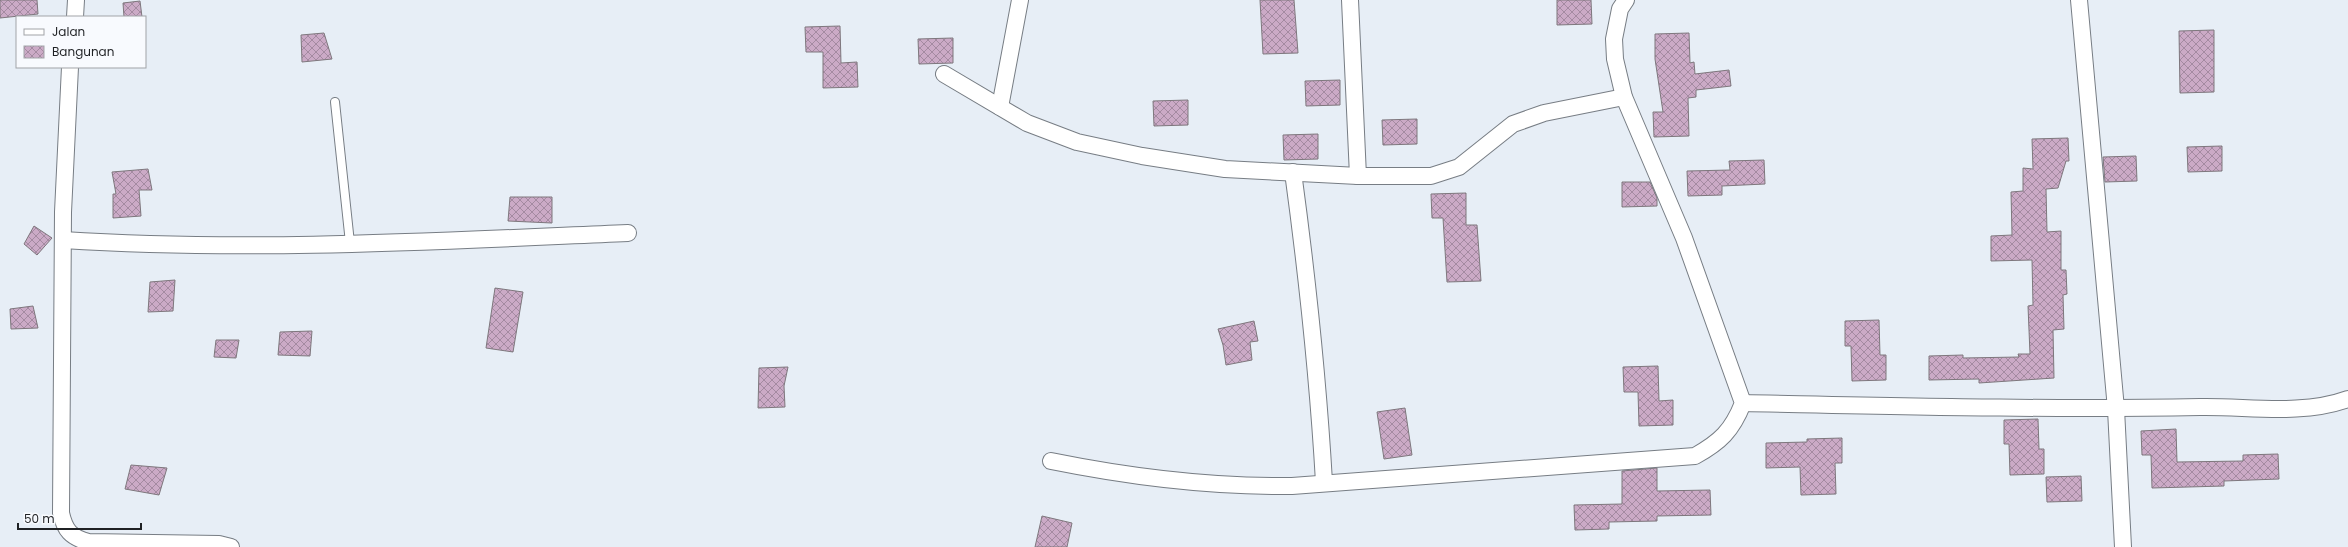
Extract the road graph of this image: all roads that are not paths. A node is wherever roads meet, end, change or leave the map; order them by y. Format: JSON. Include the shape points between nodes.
{"nodes":[{"id":1,"x":76,"y":0,"type":"edge"},
{"id":2,"x":1020,"y":0,"type":"edge"},
{"id":3,"x":1350,"y":0,"type":"edge"},
{"id":4,"x":1626,"y":0,"type":"edge"},
{"id":5,"x":2079,"y":0,"type":"edge"},
{"id":6,"x":74,"y":16,"type":"edge"},
{"id":7,"x":70,"y":68,"type":"edge"},
{"id":8,"x":944,"y":74,"type":"dead end"},
{"id":9,"x":1624,"y":97,"type":"junction"},
{"id":10,"x":335,"y":102,"type":"dead end"},
{"id":11,"x":1000,"y":108,"type":"junction"},
{"id":12,"x":1293,"y":172,"type":"junction"},
{"id":13,"x":1358,"y":176,"type":"junction"},
{"id":14,"x":628,"y":233,"type":"dead end"},
{"id":15,"x":63,"y":240,"type":"junction"},
{"id":16,"x":350,"y":243,"type":"junction"},
{"id":17,"x":2348,"y":399,"type":"edge"},
{"id":18,"x":1742,"y":403,"type":"junction"},
{"id":19,"x":2116,"y":409,"type":"junction"},
{"id":20,"x":1051,"y":461,"type":"dead end"},
{"id":21,"x":1324,"y":482,"type":"junction"},
{"id":22,"x":231,"y":547,"type":"edge"},
{"id":23,"x":2123,"y":547,"type":"edge"}],
"edges":[{"from":1,"to":6,"type":"street"},
{"from":2,"to":11,"type":"street"},
{"from":3,"to":13,"type":"street"},
{"from":4,"to":9,"type":"street","via":[[1620,10],[1614,39],[1615,59]]},
{"from":5,"to":19,"type":"street"},
{"from":7,"to":15,"type":"street"},
{"from":8,"to":11,"type":"street"},
{"from":9,"to":13,"type":"street","via":[[1544,113],[1513,124],[1459,166],[1431,176]]},
{"from":9,"to":18,"type":"street","via":[[1684,238]]},
{"from":10,"to":16,"type":"lane"},
{"from":11,"to":12,"type":"street","via":[[1027,123],[1077,142],[1142,156],[1225,169]]},
{"from":12,"to":13,"type":"street"},
{"from":12,"to":21,"type":"street","via":[[1316,361]]},
{"from":14,"to":16,"type":"street"},
{"from":15,"to":16,"type":"street","via":[[233,245]]},
{"from":15,"to":22,"type":"street","via":[[61,513],[64,527],[74,538],[88,542],[219,544]]},
{"from":17,"to":19,"type":"street","via":[[2300,409]]},
{"from":18,"to":19,"type":"street"},
{"from":18,"to":21,"type":"street","via":[[1733,424],[1717,444],[1695,456]]},
{"from":19,"to":23,"type":"street"},
{"from":20,"to":21,"type":"street","via":[[1099,471],[1246,486],[1292,486]]}]}
